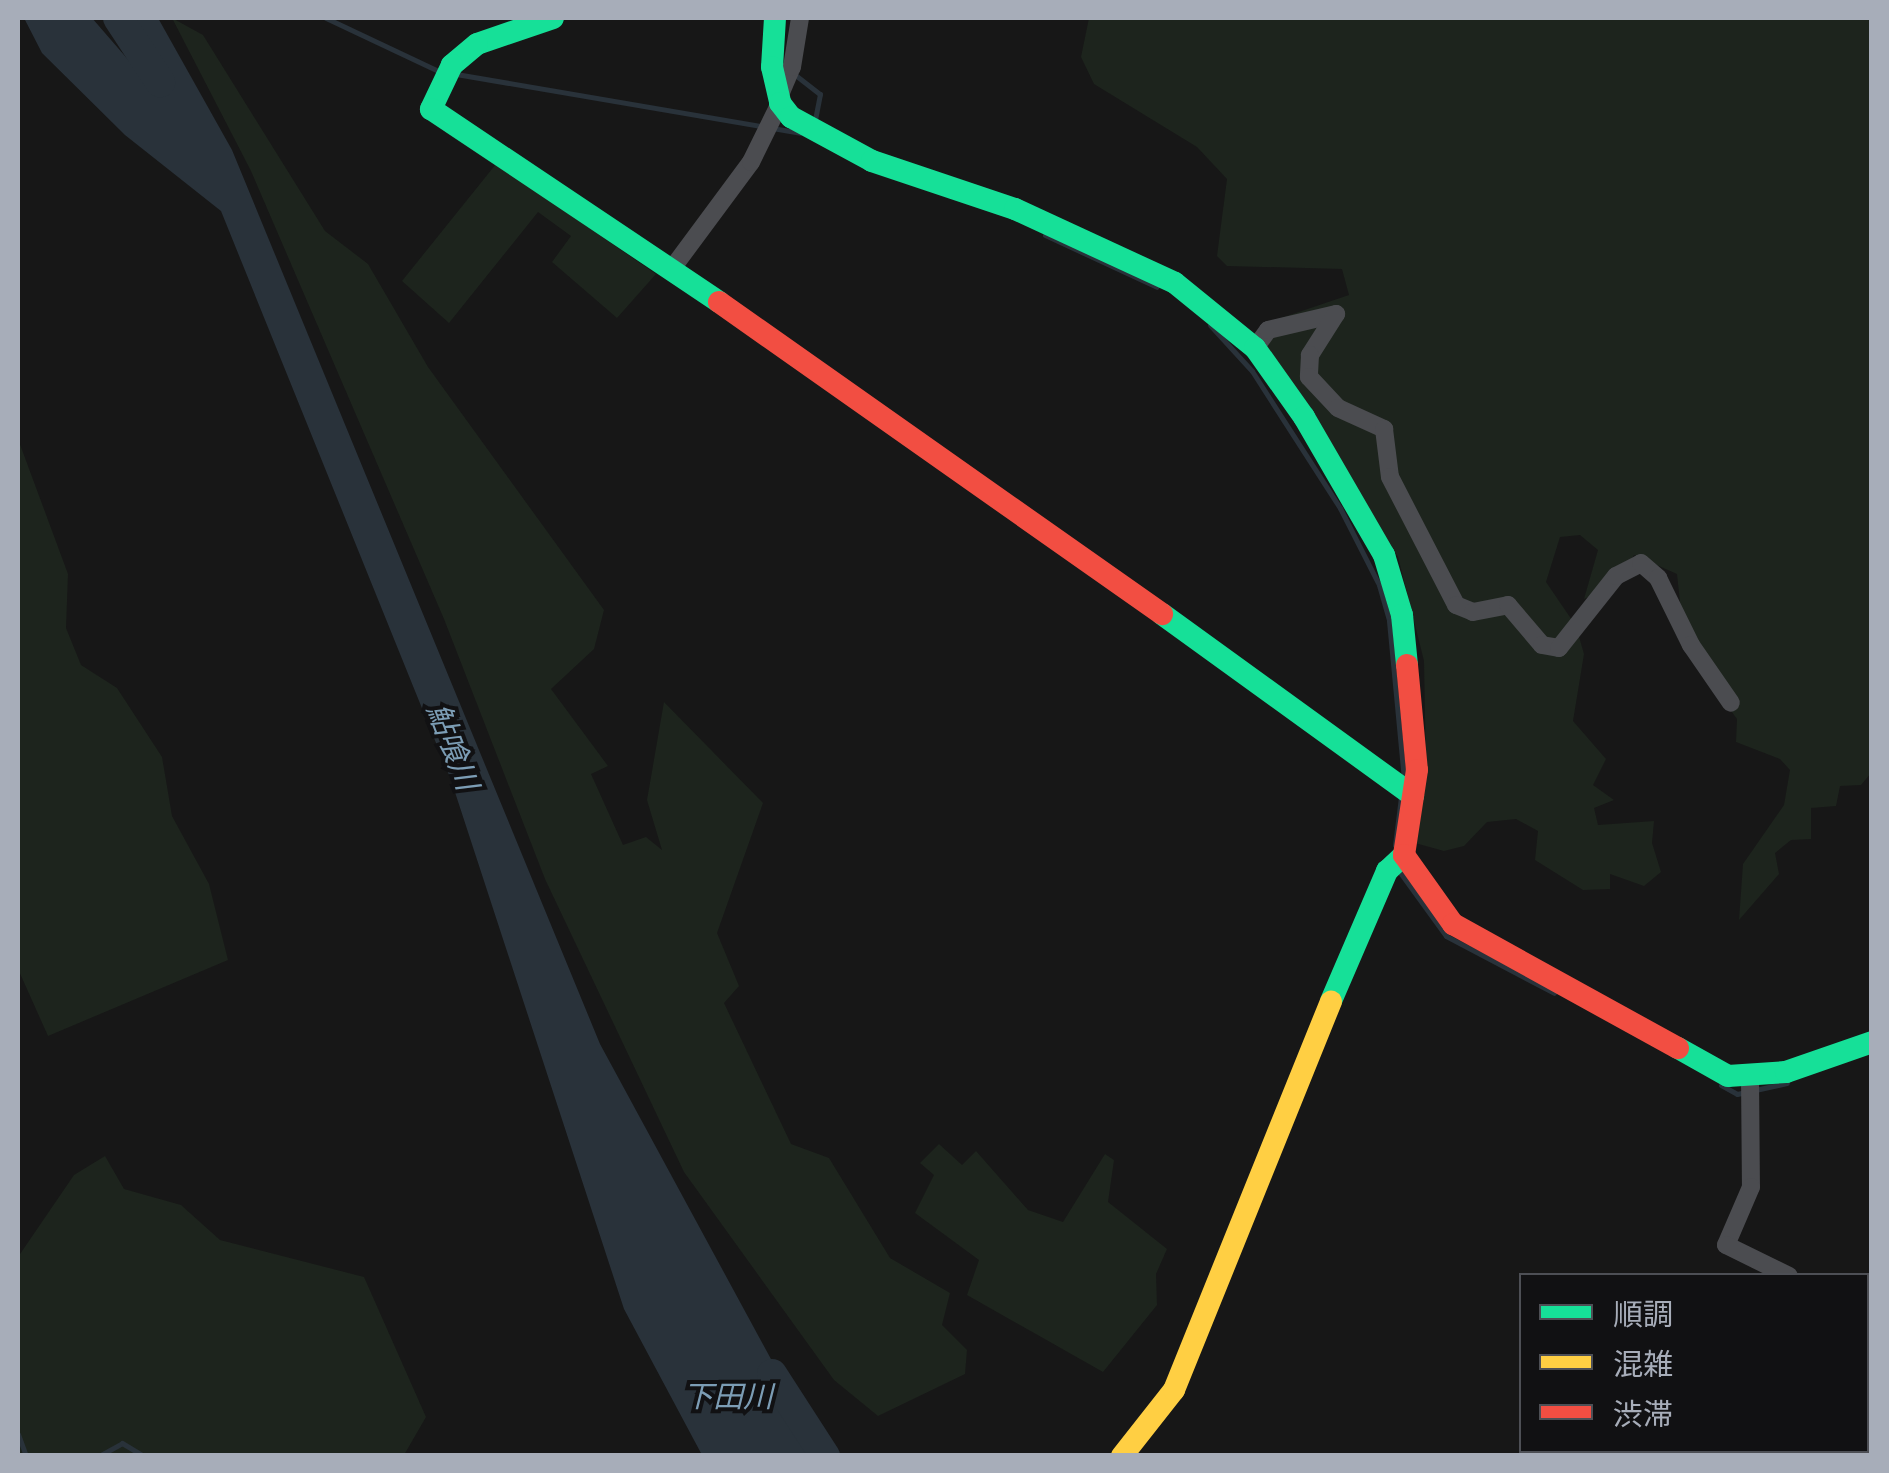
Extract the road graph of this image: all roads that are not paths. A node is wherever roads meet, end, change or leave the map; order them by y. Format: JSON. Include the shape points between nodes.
{"nodes":[{"id":1,"x":552,"y":18,"type":"edge"},
{"id":2,"x":800,"y":18,"type":"edge"},
{"id":3,"x":770,"y":19,"type":"edge"},
{"id":4,"x":781,"y":99,"type":"junction"},
{"id":5,"x":671,"y":270,"type":"junction"},
{"id":6,"x":1255,"y":348,"type":"junction"},
{"id":7,"x":1730,"y":703,"type":"dead end"},
{"id":8,"x":1405,"y":794,"type":"junction"},
{"id":9,"x":1399,"y":858,"type":"junction"},
{"id":10,"x":1872,"y":1042,"type":"edge"},
{"id":11,"x":1750,"y":1088,"type":"junction"},
{"id":12,"x":1782,"y":1273,"type":"edge"},
{"id":13,"x":1122,"y":1456,"type":"edge"}],
"edges":[{"from":1,"to":5,"type":"street","via":[[477,44],[447,73],[432,109]]},
{"from":2,"to":4,"type":"street"},
{"from":3,"to":4,"type":"street"},
{"from":4,"to":5,"type":"street"},
{"from":4,"to":6,"type":"street","via":[[811,127],[872,161],[1016,209],[1161,276],[1203,300]]},
{"from":5,"to":8,"type":"street","via":[[878,408]]},
{"from":6,"to":7,"type":"street","via":[[1268,330],[1336,314],[1310,356],[1309,377],[1338,408],[1384,429],[1390,478],[1456,605],[1473,612],[1508,605],[1542,645],[1559,648],[1616,576],[1641,563],[1658,578],[1690,644]]},
{"from":6,"to":8,"type":"street","via":[[1304,417],[1384,555],[1408,659],[1417,770]]},
{"from":8,"to":9,"type":"street"},
{"from":9,"to":11,"type":"street","via":[[1431,901],[1480,945],[1605,1005]]},
{"from":9,"to":13,"type":"street","via":[[1270,1139],[1174,1390]]},
{"from":10,"to":11,"type":"street"},
{"from":11,"to":12,"type":"street","via":[[1751,1187],[1726,1245]]}]}
